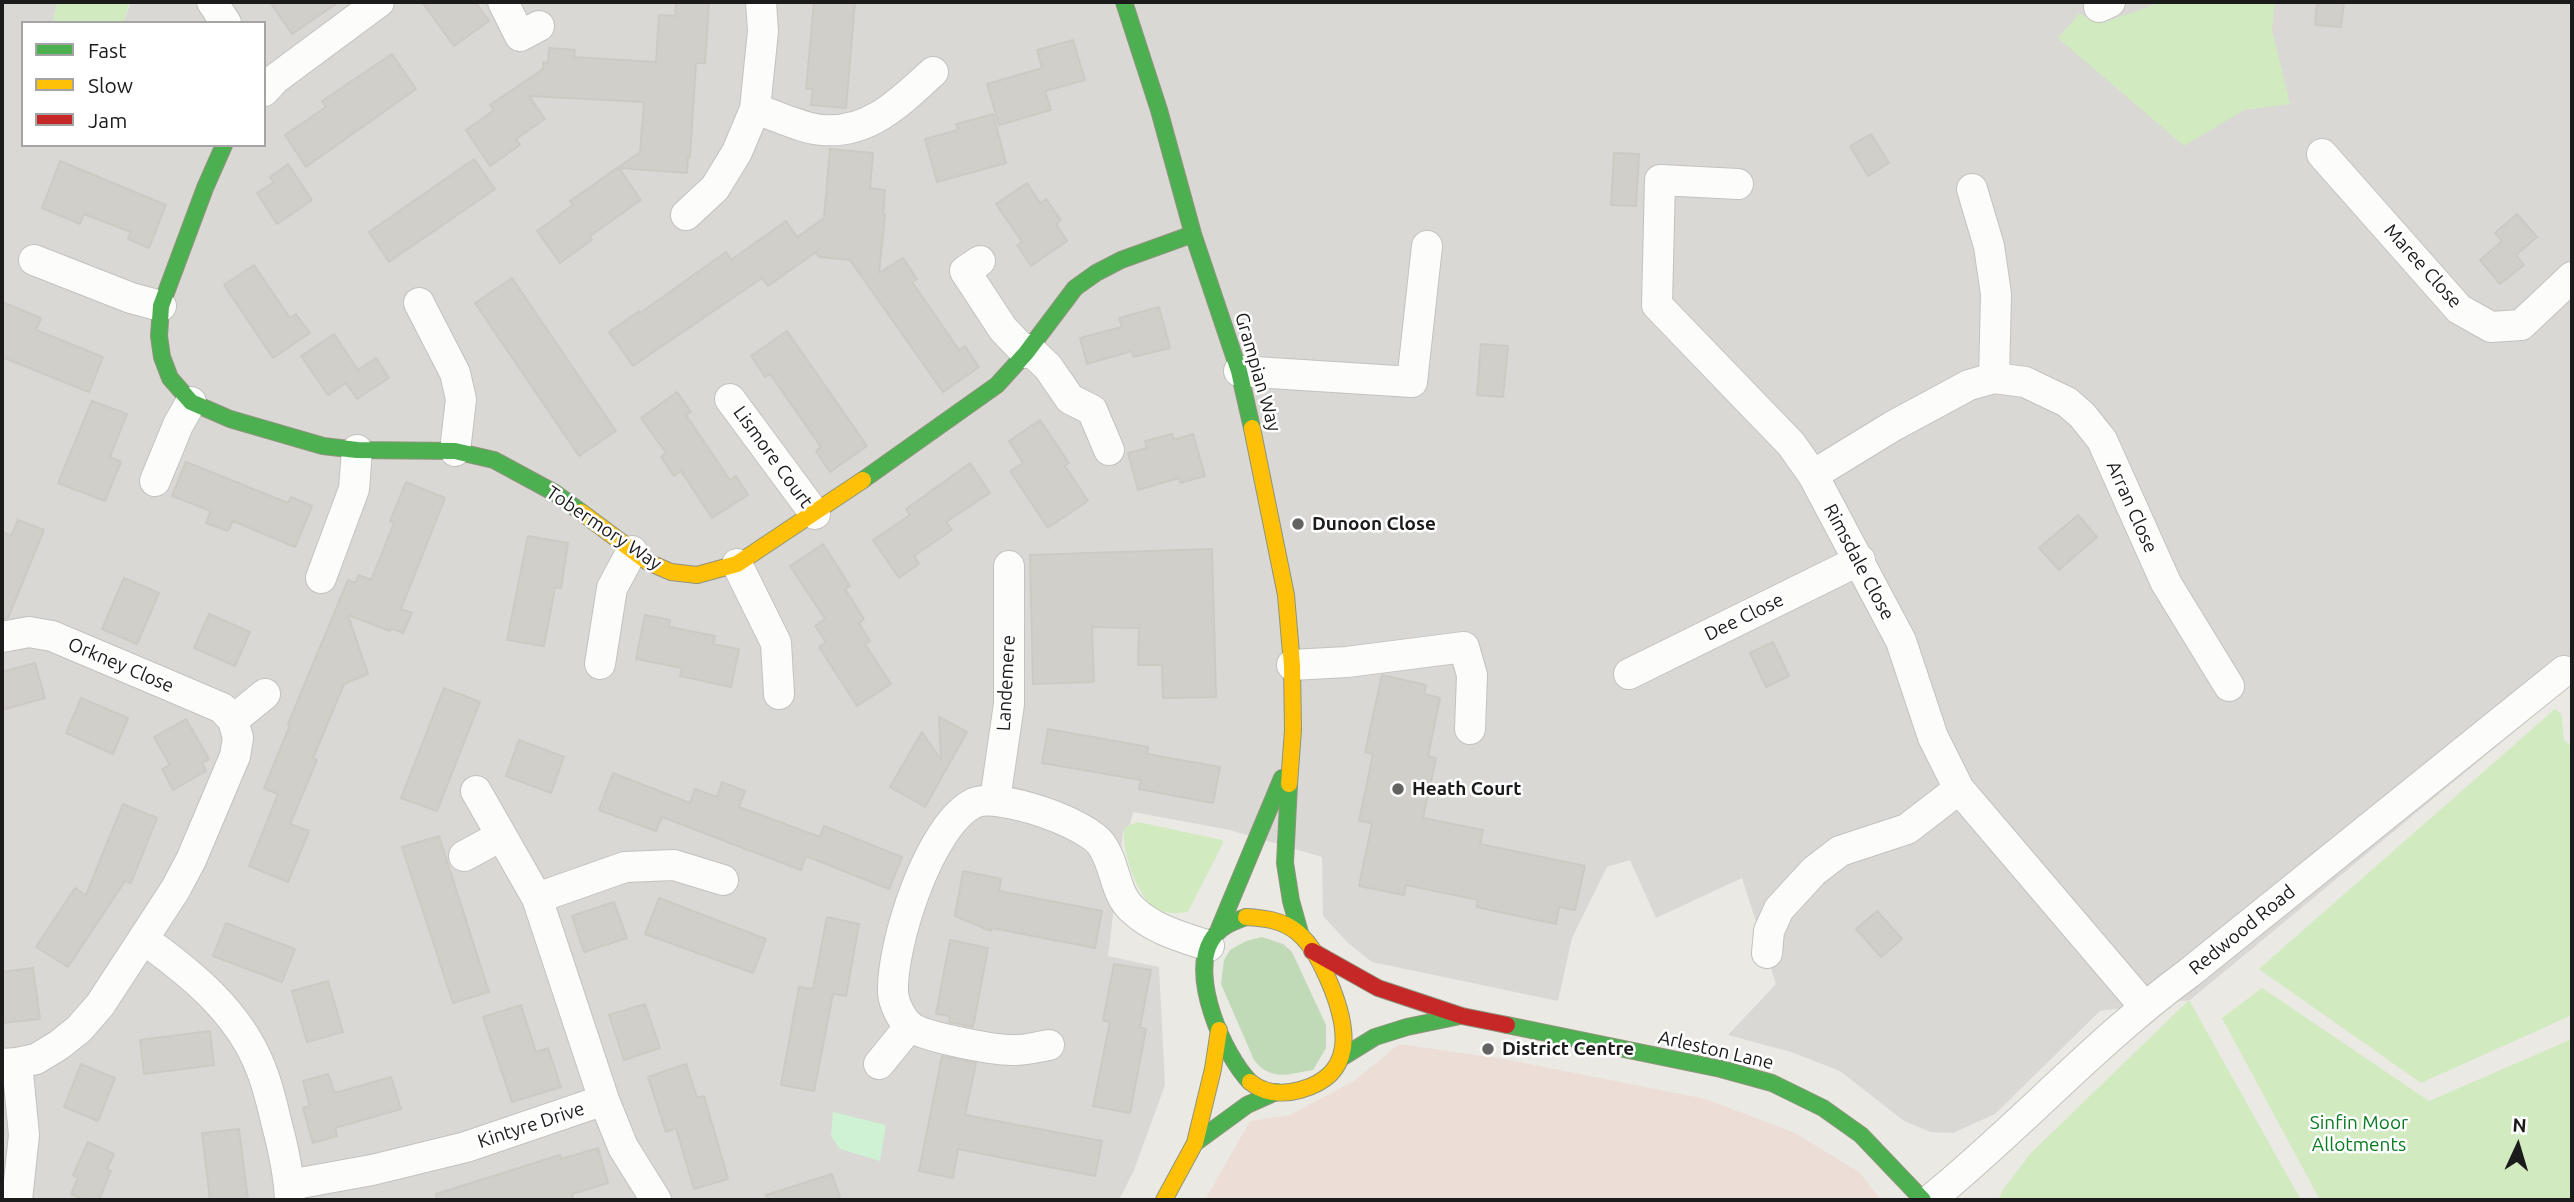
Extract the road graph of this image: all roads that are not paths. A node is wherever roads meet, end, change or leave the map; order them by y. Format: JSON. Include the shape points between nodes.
{"nodes":[{"id":1,"x":212,"y":2,"type":"edge"},
{"id":2,"x":503,"y":2,"type":"edge"},
{"id":3,"x":761,"y":2,"type":"edge"},
{"id":4,"x":1124,"y":2,"type":"edge"},
{"id":5,"x":373,"y":6,"type":"edge"},
{"id":6,"x":225,"y":21,"type":"edge"},
{"id":7,"x":539,"y":26,"type":"dead end"},
{"id":8,"x":933,"y":72,"type":"dead end"},
{"id":9,"x":268,"y":79,"type":"edge"},
{"id":10,"x":755,"y":108,"type":"junction"},
{"id":11,"x":224,"y":147,"type":"edge"},
{"id":12,"x":2322,"y":154,"type":"dead end"},
{"id":13,"x":1738,"y":184,"type":"dead end"},
{"id":14,"x":1972,"y":189,"type":"dead end"},
{"id":15,"x":686,"y":215,"type":"dead end"},
{"id":16,"x":1194,"y":234,"type":"junction"},
{"id":17,"x":1427,"y":246,"type":"dead end"},
{"id":18,"x":34,"y":260,"type":"dead end"},
{"id":19,"x":981,"y":261,"type":"dead end"},
{"id":20,"x":2572,"y":277,"type":"edge"},
{"id":21,"x":419,"y":303,"type":"dead end"},
{"id":22,"x":161,"y":306,"type":"junction"},
{"id":23,"x":1028,"y":351,"type":"junction"},
{"id":24,"x":1239,"y":371,"type":"junction"},
{"id":25,"x":1994,"y":378,"type":"junction"},
{"id":26,"x":730,"y":399,"type":"dead end"},
{"id":27,"x":191,"y":402,"type":"junction"},
{"id":28,"x":357,"y":450,"type":"junction"},
{"id":29,"x":1109,"y":450,"type":"dead end"},
{"id":30,"x":455,"y":451,"type":"junction"},
{"id":31,"x":1813,"y":475,"type":"junction"},
{"id":32,"x":155,"y":481,"type":"dead end"},
{"id":33,"x":815,"y":514,"type":"junction"},
{"id":34,"x":632,"y":551,"type":"junction"},
{"id":35,"x":1860,"y":560,"type":"junction"},
{"id":36,"x":737,"y":564,"type":"junction"},
{"id":37,"x":1009,"y":566,"type":"dead end"},
{"id":38,"x":321,"y":578,"type":"dead end"},
{"id":39,"x":2,"y":637,"type":"edge"},
{"id":40,"x":600,"y":664,"type":"dead end"},
{"id":41,"x":1292,"y":665,"type":"junction"},
{"id":42,"x":2564,"y":671,"type":"dead end"},
{"id":43,"x":1629,"y":674,"type":"dead end"},
{"id":44,"x":2229,"y":686,"type":"dead end"},
{"id":45,"x":265,"y":694,"type":"dead end"},
{"id":46,"x":779,"y":694,"type":"dead end"},
{"id":47,"x":233,"y":720,"type":"junction"},
{"id":48,"x":1470,"y":729,"type":"dead end"},
{"id":49,"x":1289,"y":764,"type":"junction"},
{"id":50,"x":1959,"y":789,"type":"junction"},
{"id":51,"x":475,"y":791,"type":"dead end"},
{"id":52,"x":995,"y":800,"type":"junction"},
{"id":53,"x":501,"y":836,"type":"junction"},
{"id":54,"x":464,"y":856,"type":"dead end"},
{"id":55,"x":723,"y":880,"type":"dead end"},
{"id":56,"x":537,"y":898,"type":"junction"},
{"id":57,"x":1300,"y":933,"type":"junction"},
{"id":58,"x":1214,"y":938,"type":"junction"},
{"id":59,"x":144,"y":939,"type":"junction"},
{"id":60,"x":1312,"y":951,"type":"junction"},
{"id":61,"x":1767,"y":953,"type":"dead end"},
{"id":62,"x":2144,"y":1006,"type":"junction"},
{"id":63,"x":1462,"y":1016,"type":"junction"},
{"id":64,"x":910,"y":1026,"type":"junction"},
{"id":65,"x":1219,"y":1030,"type":"junction"},
{"id":66,"x":1049,"y":1045,"type":"dead end"},
{"id":67,"x":1341,"y":1058,"type":"junction"},
{"id":68,"x":9,"y":1064,"type":"edge"},
{"id":69,"x":879,"y":1064,"type":"dead end"},
{"id":70,"x":1276,"y":1091,"type":"junction"},
{"id":71,"x":604,"y":1100,"type":"junction"},
{"id":72,"x":1195,"y":1143,"type":"junction"},
{"id":73,"x":289,"y":1192,"type":"edge"},
{"id":74,"x":17,"y":1200,"type":"edge"},
{"id":75,"x":656,"y":1200,"type":"edge"},
{"id":76,"x":1164,"y":1200,"type":"edge"},
{"id":77,"x":1923,"y":1200,"type":"edge"},
{"id":78,"x":1930,"y":1200,"type":"edge"}],
"edges":[{"from":1,"to":6,"type":"street"},
{"from":2,"to":7,"type":"street","via":[[520,36]]},
{"from":3,"to":10,"type":"street","via":[[763,31]]},
{"from":4,"to":16,"type":"street","name":"Grampian Way"},
{"from":5,"to":9,"type":"street"},
{"from":8,"to":10,"type":"street","via":[[872,122],[847,128],[821,130]]},
{"from":10,"to":15,"type":"street","via":[[737,152],[715,188]]},
{"from":11,"to":22,"type":"street","name":"Tobermory Way"},
{"from":12,"to":20,"type":"street","name":"Maree Close","via":[[2459,309],[2491,327],[2521,326]]},
{"from":13,"to":31,"type":"street","name":"Rimsdale Close","via":[[1660,180],[1657,305],[1791,444]]},
{"from":14,"to":25,"type":"street","via":[[1989,246],[1996,294]]},
{"from":16,"to":23,"type":"street","name":"Tobermory Way","via":[[1096,273],[1075,288]]},
{"from":16,"to":24,"type":"street","name":"Grampian Way"},
{"from":17,"to":24,"type":"street","via":[[1412,391]]},
{"from":18,"to":22,"type":"street"},
{"from":19,"to":23,"type":"street","via":[[965,271],[1003,329]]},
{"from":21,"to":30,"type":"street","via":[[455,373],[461,399]]},
{"from":22,"to":27,"type":"street","name":"Tobermory Way","via":[[162,357],[170,378]]},
{"from":23,"to":29,"type":"street","via":[[1048,367],[1070,399],[1092,410]]},
{"from":23,"to":33,"type":"street","name":"Tobermory Way","via":[[970,406]]},
{"from":24,"to":41,"type":"street","name":"Grampian Way","via":[[1284,583]]},
{"from":25,"to":31,"type":"street","name":"Arran Close","via":[[1969,385]]},
{"from":25,"to":44,"type":"street","name":"Arran Close","via":[[2025,382],[2067,402],[2102,440],[2166,583]]},
{"from":26,"to":33,"type":"street","name":"Lismore Court"},
{"from":27,"to":28,"type":"street","name":"Tobermory Way","via":[[287,437]]},
{"from":27,"to":32,"type":"street"},
{"from":28,"to":30,"type":"street","name":"Tobermory Way"},
{"from":28,"to":38,"type":"street","via":[[354,489]]},
{"from":30,"to":34,"type":"street","name":"Tobermory Way","via":[[494,460],[555,493]]},
{"from":31,"to":35,"type":"street","name":"Rimsdale Close"},
{"from":33,"to":36,"type":"street","name":"Tobermory Way"},
{"from":34,"to":36,"type":"street","name":"Tobermory Way","via":[[671,572],[697,575]]},
{"from":34,"to":40,"type":"street","via":[[612,588]]},
{"from":35,"to":43,"type":"street","name":"Dee Close"},
{"from":35,"to":50,"type":"street","name":"Rimsdale Close","via":[[1901,641],[1933,737]]},
{"from":36,"to":46,"type":"street","via":[[776,643]]},
{"from":37,"to":52,"type":"street","name":"Landemere","via":[[1009,704]]},
{"from":39,"to":47,"type":"street","name":"Orkney Close","via":[[29,632],[52,636],[222,708]]},
{"from":41,"to":48,"type":"street","via":[[1464,647],[1472,676]]},
{"from":41,"to":49,"type":"street","name":"Grampian Way"},
{"from":42,"to":62,"type":"street","name":"Redwood Road"},
{"from":45,"to":47,"type":"street"},
{"from":47,"to":59,"type":"street","via":[[238,738],[235,757],[191,860]]},
{"from":49,"to":57,"type":"street","name":"Grampian Way","via":[[1285,863]]},
{"from":49,"to":58,"type":"street","name":"Grampian Way"},
{"from":50,"to":61,"type":"street","via":[[1907,829],[1840,851],[1814,871],[1779,909],[1769,930]]},
{"from":50,"to":62,"type":"street","name":"Rimsdale Close"},
{"from":51,"to":53,"type":"street","name":"Kintyre Drive"},
{"from":52,"to":58,"type":"street","via":[[1094,835],[1111,860],[1130,909],[1151,925]]},
{"from":52,"to":64,"type":"street","via":[[975,802],[954,817],[919,878],[893,994]]},
{"from":53,"to":54,"type":"street"},
{"from":53,"to":56,"type":"street","name":"Kintyre Drive"},
{"from":55,"to":56,"type":"street","via":[[674,865],[625,867]]},
{"from":56,"to":71,"type":"street","name":"Kintyre Drive"},
{"from":57,"to":58,"type":"street","via":[[1283,922],[1246,917]]},
{"from":57,"to":60,"type":"street"},
{"from":58,"to":65,"type":"street","via":[[1204,967],[1205,986]]},
{"from":59,"to":68,"type":"street","via":[[79,1029],[36,1059]]},
{"from":59,"to":73,"type":"street","via":[[207,990],[251,1047],[270,1098]]},
{"from":60,"to":63,"type":"street","name":"Arleston Lane","via":[[1378,988]]},
{"from":60,"to":67,"type":"street","via":[[1329,981],[1343,1022]]},
{"from":62,"to":78,"type":"street","name":"Redwood Road"},
{"from":63,"to":67,"type":"street","name":"Arleston Lane","via":[[1375,1037]]},
{"from":63,"to":77,"type":"street","name":"Arleston Lane","via":[[1772,1083],[1823,1108],[1861,1135]]},
{"from":64,"to":66,"type":"street","via":[[939,1037],[1013,1050]]},
{"from":64,"to":69,"type":"street"},
{"from":65,"to":70,"type":"street","via":[[1241,1073],[1255,1086]]},
{"from":65,"to":72,"type":"street"},
{"from":67,"to":70,"type":"street","via":[[1317,1085]]},
{"from":68,"to":74,"type":"street","via":[[24,1135]]},
{"from":70,"to":72,"type":"street","via":[[1247,1105]]},
{"from":71,"to":73,"type":"street","name":"Kintyre Drive","via":[[466,1147]]},
{"from":71,"to":75,"type":"street","via":[[623,1147]]},
{"from":72,"to":76,"type":"street"}]}
